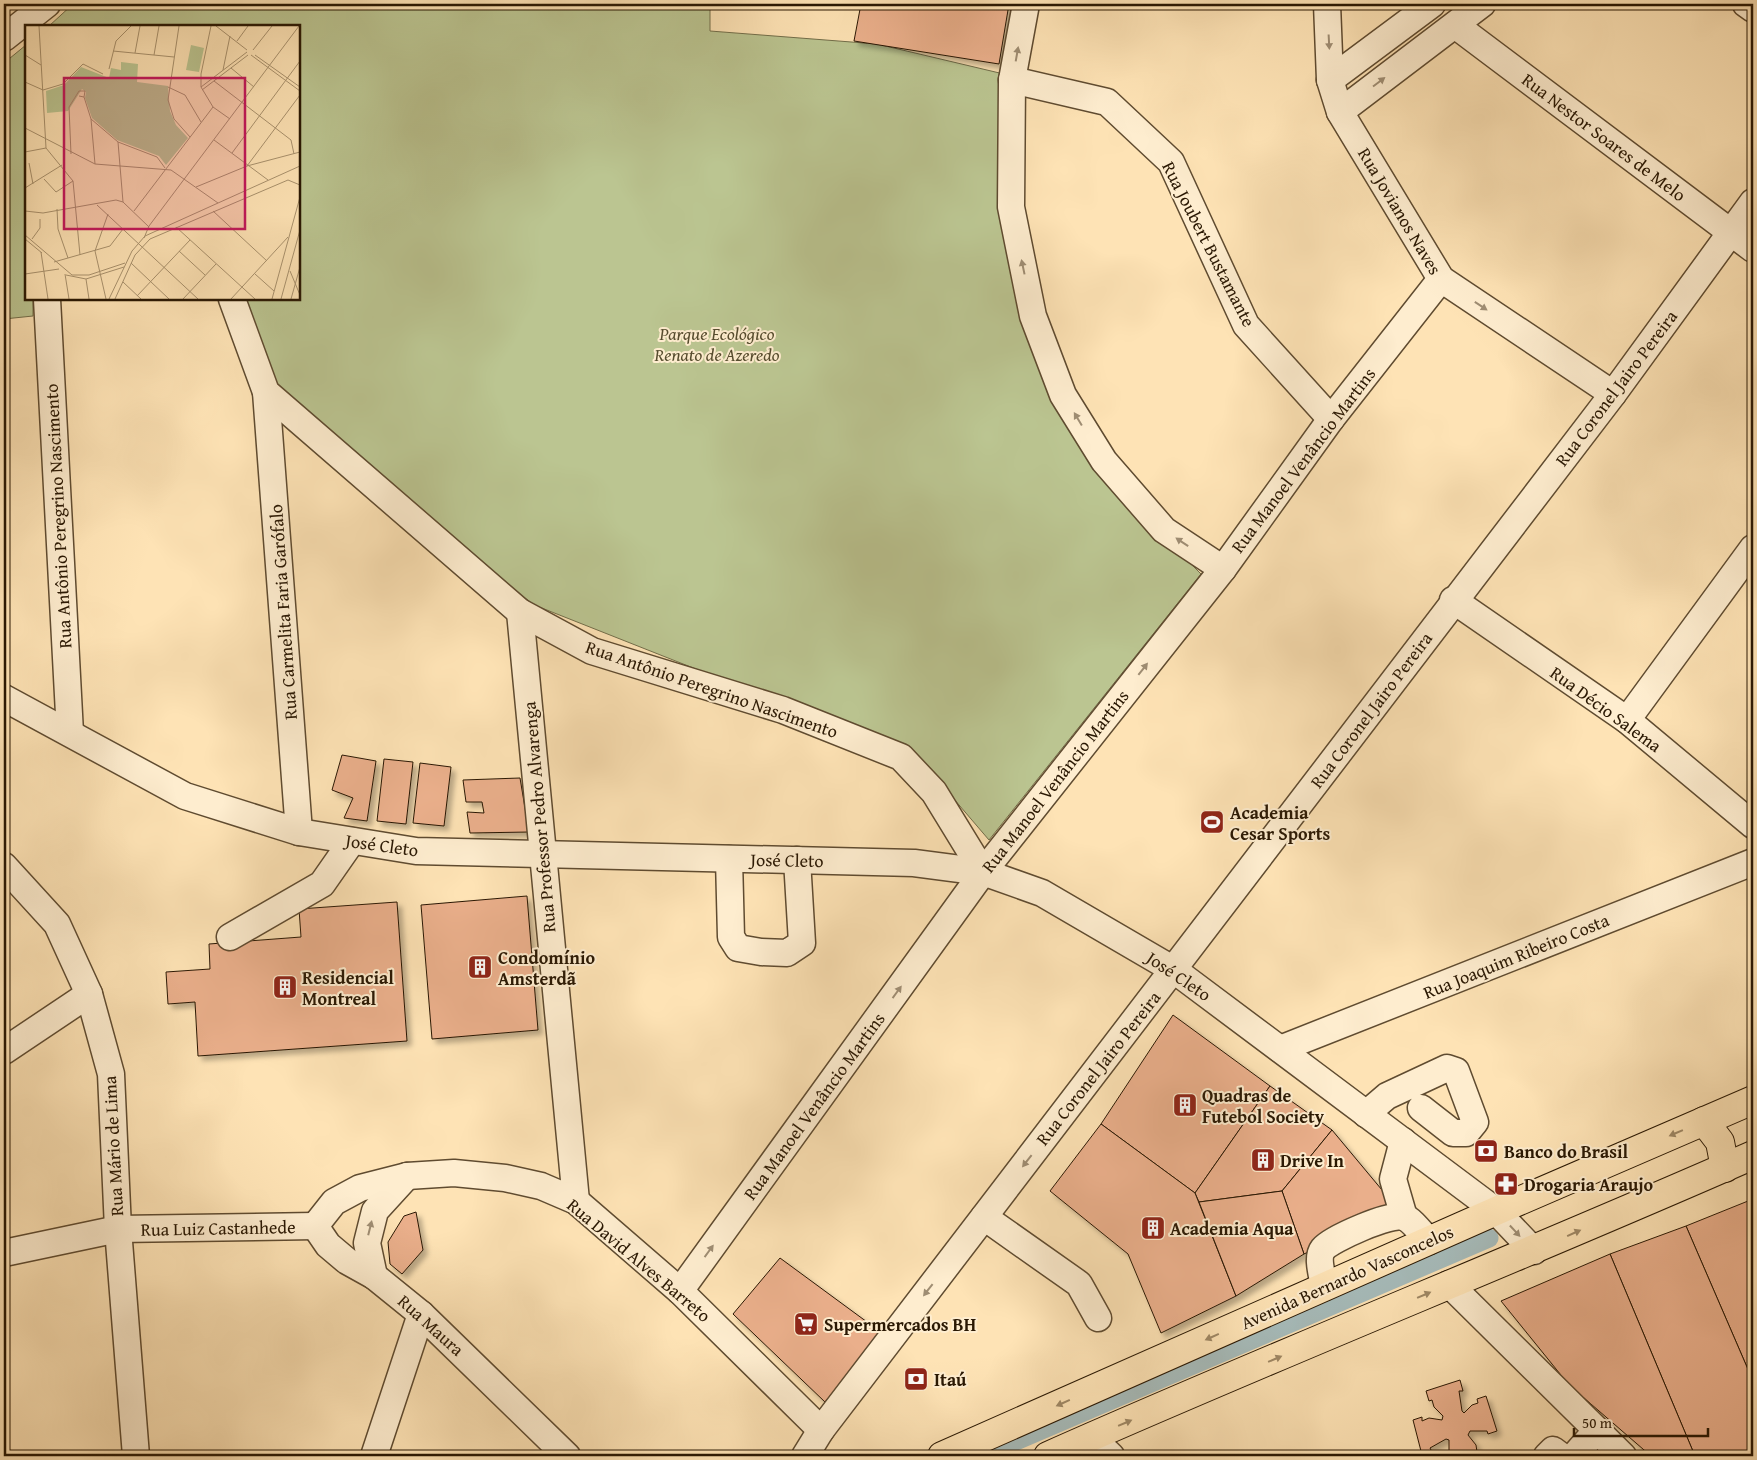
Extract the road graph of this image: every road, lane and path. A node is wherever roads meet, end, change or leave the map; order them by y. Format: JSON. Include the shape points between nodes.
{"nodes":[{"id":1,"x":47,"y":4,"type":"edge"},
{"id":2,"x":1026,"y":4,"type":"edge"},
{"id":3,"x":1327,"y":4,"type":"edge"},
{"id":4,"x":1432,"y":4,"type":"edge"},
{"id":5,"x":1482,"y":4,"type":"edge"},
{"id":6,"x":1746,"y":4,"type":"edge"},
{"id":7,"x":1753,"y":9,"type":"edge"},
{"id":8,"x":1455,"y":24,"type":"junction"},
{"id":9,"x":4,"y":38,"type":"edge"},
{"id":10,"x":1012,"y":80,"type":"junction"},
{"id":11,"x":1330,"y":80,"type":"junction"},
{"id":12,"x":1340,"y":112,"type":"junction"},
{"id":13,"x":1753,"y":202,"type":"edge"},
{"id":14,"x":1731,"y":233,"type":"junction"},
{"id":15,"x":1753,"y":249,"type":"edge"},
{"id":16,"x":1440,"y":279,"type":"junction"},
{"id":17,"x":47,"y":300,"type":"edge"},
{"id":18,"x":232,"y":300,"type":"edge"},
{"id":19,"x":266,"y":392,"type":"junction"},
{"id":20,"x":1613,"y":394,"type":"junction"},
{"id":21,"x":1331,"y":419,"type":"junction"},
{"id":22,"x":1753,"y":548,"type":"edge"},
{"id":23,"x":1222,"y":569,"type":"junction"},
{"id":24,"x":1453,"y":600,"type":"junction"},
{"id":25,"x":520,"y":612,"type":"junction"},
{"id":26,"x":4,"y":698,"type":"edge"},
{"id":27,"x":1627,"y":720,"type":"junction"},
{"id":28,"x":70,"y":733,"type":"junction"},
{"id":29,"x":1753,"y":825,"type":"edge"},
{"id":30,"x":299,"y":832,"type":"junction"},
{"id":31,"x":352,"y":841,"type":"junction"},
{"id":32,"x":542,"y":856,"type":"junction"},
{"id":33,"x":730,"y":860,"type":"junction"},
{"id":34,"x":797,"y":860,"type":"junction"},
{"id":35,"x":1753,"y":862,"type":"edge"},
{"id":36,"x":4,"y":866,"type":"edge"},
{"id":37,"x":983,"y":872,"type":"junction"},
{"id":38,"x":230,"y":938,"type":"dead end"},
{"id":39,"x":1174,"y":970,"type":"junction"},
{"id":40,"x":89,"y":994,"type":"junction"},
{"id":41,"x":1280,"y":1050,"type":"junction"},
{"id":42,"x":4,"y":1051,"type":"edge"},
{"id":43,"x":1753,"y":1100,"type":"edge"},
{"id":44,"x":1421,"y":1108,"type":"dead end"},
{"id":45,"x":1366,"y":1114,"type":"junction"},
{"id":46,"x":1704,"y":1121,"type":"junction"},
{"id":47,"x":1402,"y":1141,"type":"junction"},
{"id":48,"x":1753,"y":1155,"type":"edge"},
{"id":49,"x":1724,"y":1168,"type":"junction"},
{"id":50,"x":407,"y":1176,"type":"junction"},
{"id":51,"x":360,"y":1188,"type":"joint"},
{"id":52,"x":576,"y":1201,"type":"junction"},
{"id":53,"x":1496,"y":1211,"type":"junction"},
{"id":54,"x":984,"y":1217,"type":"junction"},
{"id":55,"x":1404,"y":1217,"type":"junction"},
{"id":56,"x":315,"y":1226,"type":"junction"},
{"id":57,"x":118,"y":1229,"type":"junction"},
{"id":58,"x":1429,"y":1241,"type":"junction"},
{"id":59,"x":1534,"y":1251,"type":"junction"},
{"id":60,"x":4,"y":1253,"type":"edge"},
{"id":61,"x":374,"y":1276,"type":"junction"},
{"id":62,"x":1449,"y":1284,"type":"junction"},
{"id":63,"x":1324,"y":1287,"type":"junction"},
{"id":64,"x":680,"y":1290,"type":"junction"},
{"id":65,"x":422,"y":1314,"type":"junction"},
{"id":66,"x":1098,"y":1318,"type":"dead end"},
{"id":67,"x":821,"y":1430,"type":"junction"},
{"id":68,"x":1596,"y":1432,"type":"junction"},
{"id":69,"x":1091,"y":1437,"type":"junction"},
{"id":70,"x":136,"y":1456,"type":"edge"},
{"id":71,"x":374,"y":1456,"type":"edge"},
{"id":72,"x":567,"y":1456,"type":"edge"},
{"id":73,"x":805,"y":1456,"type":"edge"},
{"id":74,"x":821,"y":1456,"type":"edge"},
{"id":75,"x":942,"y":1456,"type":"edge"},
{"id":76,"x":1048,"y":1456,"type":"edge"},
{"id":77,"x":1111,"y":1456,"type":"edge"},
{"id":78,"x":1547,"y":1456,"type":"edge"},
{"id":79,"x":1561,"y":1456,"type":"edge"},
{"id":80,"x":1574,"y":1456,"type":"edge"},
{"id":81,"x":1623,"y":1456,"type":"edge"}],
"edges":[{"from":1,"to":9,"type":"street"},
{"from":10,"to":2,"type":"street","one_way":true},
{"from":3,"to":11,"type":"street","name":"Rua Jovianos Naves","one_way":true},
{"from":4,"to":11,"type":"street"},
{"from":5,"to":8,"type":"street"},
{"from":6,"to":7,"type":"street"},
{"from":12,"to":8,"type":"street","one_way":true},
{"from":8,"to":14,"type":"street","name":"Rua Nestor Soares de Melo"},
{"from":10,"to":21,"type":"street","name":"Rua Joubert Bustamante","via":[[1107,102],[1171,162],[1246,325]]},
{"from":23,"to":10,"type":"street","one_way":true,"via":[[1164,530],[1104,461],[1063,395],[1033,316],[1011,206]]},
{"from":11,"to":12,"type":"street","name":"Rua Jovianos Naves"},
{"from":12,"to":16,"type":"street","name":"Rua Jovianos Naves"},
{"from":13,"to":14,"type":"street","name":"Rua Coronel Jairo Pereira"},
{"from":14,"to":15,"type":"street","name":"Rua Nestor Soares de Melo"},
{"from":14,"to":20,"type":"street","name":"Rua Coronel Jairo Pereira"},
{"from":16,"to":20,"type":"street","name":"Rua Jovianos Naves","one_way":true},
{"from":16,"to":21,"type":"street","name":"Rua Manoel Venâncio Martins"},
{"from":17,"to":28,"type":"street","name":"Rua Antônio Peregrino Nascimento"},
{"from":18,"to":19,"type":"street","name":"Rua Antônio Peregrino Nascimento"},
{"from":19,"to":25,"type":"street","name":"Rua Antônio Peregrino Nascimento"},
{"from":19,"to":30,"type":"street","name":"Rua Carmelita Faria Garófalo"},
{"from":20,"to":24,"type":"street","name":"Rua Coronel Jairo Pereira"},
{"from":21,"to":23,"type":"street","name":"Rua Manoel Venâncio Martins"},
{"from":22,"to":27,"type":"street"},
{"from":37,"to":23,"type":"street","name":"Rua Manoel Venâncio Martins","one_way":true},
{"from":24,"to":27,"type":"street","name":"Rua Décio Salema"},
{"from":24,"to":39,"type":"street","name":"Rua Coronel Jairo Pereira"},
{"from":25,"to":32,"type":"street","name":"Rua Professor Pedro Alvarenga"},
{"from":25,"to":37,"type":"street","name":"Rua Antônio Peregrino Nascimento","via":[[592,651],[783,710],[901,757],[934,792]]},
{"from":26,"to":28,"type":"street","name":"José Cleto"},
{"from":27,"to":29,"type":"street","name":"Rua Décio Salema"},
{"from":28,"to":30,"type":"street","name":"José Cleto","via":[[185,796]]},
{"from":30,"to":31,"type":"street","name":"José Cleto"},
{"from":31,"to":32,"type":"street","name":"José Cleto","via":[[416,851]]},
{"from":31,"to":38,"type":"street","via":[[322,884]]},
{"from":32,"to":33,"type":"street","name":"José Cleto"},
{"from":32,"to":52,"type":"street","name":"Rua Professor Pedro Alvarenga"},
{"from":33,"to":34,"type":"street","name":"José Cleto"},
{"from":33,"to":34,"type":"street","via":[[731,937],[738,948],[787,953],[802,943]]},
{"from":34,"to":37,"type":"street","name":"José Cleto","via":[[914,863]]},
{"from":35,"to":41,"type":"street","name":"Rua Joaquim Ribeiro Costa"},
{"from":36,"to":40,"type":"street","name":"Rua Mário de Lima","via":[[57,924]]},
{"from":37,"to":39,"type":"street","name":"José Cleto","via":[[1042,893]]},
{"from":64,"to":37,"type":"street","name":"Rua Manoel Venâncio Martins","one_way":true},
{"from":39,"to":41,"type":"street","name":"José Cleto"},
{"from":39,"to":54,"type":"street","name":"Rua Coronel Jairo Pereira","one_way":true},
{"from":40,"to":42,"type":"street"},
{"from":40,"to":57,"type":"street","name":"Rua Mário de Lima","via":[[111,1074]]},
{"from":41,"to":45,"type":"street","name":"José Cleto"},
{"from":43,"to":46,"type":"main road","name":"Avenida Bernardo Vasconcelos"},
{"from":44,"to":45,"type":"street","via":[[1453,1133],[1466,1133],[1475,1122],[1456,1071],[1447,1068],[1387,1096]]},
{"from":45,"to":47,"type":"street","name":"José Cleto"},
{"from":46,"to":49,"type":"main road","via":[[1720,1142]]},
{"from":46,"to":53,"type":"main road","name":"Avenida Bernardo Vasconcelos","one_way":true},
{"from":47,"to":53,"type":"street","name":"José Cleto"},
{"from":47,"to":55,"type":"street","via":[[1393,1180]]},
{"from":48,"to":49,"type":"main road"},
{"from":59,"to":49,"type":"main road","one_way":true},
{"from":50,"to":51,"type":"street","name":"Rua David Alves Barreto"},
{"from":50,"to":52,"type":"street","name":"Rua David Alves Barreto","via":[[454,1173],[505,1178],[540,1186]]},
{"from":61,"to":50,"type":"street","one_way":true,"via":[[367,1243],[375,1211]]},
{"from":51,"to":56,"type":"street","name":"Rua Luiz Castanhede","via":[[334,1202]]},
{"from":52,"to":64,"type":"street","name":"Rua David Alves Barreto"},
{"from":53,"to":58,"type":"main road","name":"Avenida Bernardo Vasconcelos"},
{"from":53,"to":59,"type":"street","name":"José Cleto","one_way":true},
{"from":54,"to":66,"type":"street","via":[[1079,1284]]},
{"from":54,"to":67,"type":"street","name":"Rua Coronel Jairo Pereira","one_way":true},
{"from":55,"to":58,"type":"street"},
{"from":55,"to":63,"type":"street","via":[[1392,1216],[1334,1241],[1323,1250],[1320,1258]]},
{"from":56,"to":57,"type":"street","name":"Rua Luiz Castanhede"},
{"from":56,"to":61,"type":"street","name":"Rua Luiz Castanhede","via":[[328,1245],[347,1261]]},
{"from":57,"to":60,"type":"street","name":"Rua Luiz Castanhede"},
{"from":57,"to":70,"type":"street","name":"Rua Mário de Lima"},
{"from":58,"to":63,"type":"main road","name":"Avenida Bernardo Vasconcelos"},
{"from":59,"to":62,"type":"main road"},
{"from":61,"to":65,"type":"street","name":"Rua Maura"},
{"from":62,"to":68,"type":"street"},
{"from":69,"to":62,"type":"main road","one_way":true},
{"from":63,"to":75,"type":"main road","name":"Avenida Bernardo Vasconcelos","one_way":true},
{"from":64,"to":67,"type":"street","name":"Rua David Alves Barreto"},
{"from":65,"to":71,"type":"street"},
{"from":65,"to":72,"type":"street","name":"Rua Maura"},
{"from":67,"to":73,"type":"street","name":"Rua Coronel Jairo Pereira"},
{"from":67,"to":74,"type":"street"},
{"from":68,"to":80,"type":"street"},
{"from":68,"to":81,"type":"street"},
{"from":69,"to":76,"type":"main road"},
{"from":69,"to":77,"type":"street"},
{"from":78,"to":79,"type":"street","via":[[1554,1450]]}]}
